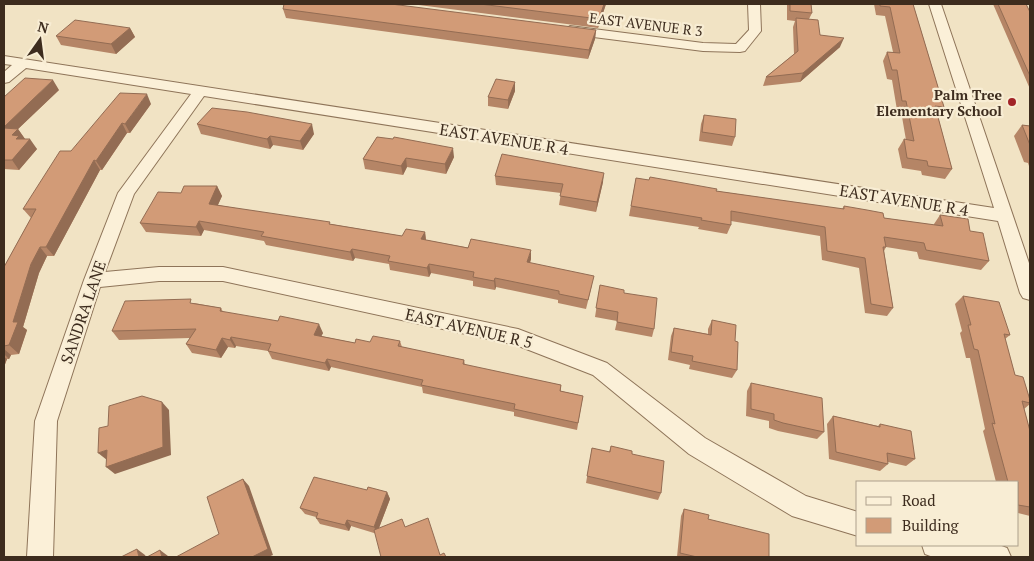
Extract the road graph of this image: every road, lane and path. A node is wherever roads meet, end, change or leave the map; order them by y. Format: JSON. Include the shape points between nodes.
{"nodes":[{"id":1,"x":754,"y":4,"type":"edge"},
{"id":2,"x":935,"y":4,"type":"edge"},
{"id":3,"x":556,"y":28,"type":"edge"},
{"id":4,"x":4,"y":60,"type":"edge"},
{"id":5,"x":22,"y":64,"type":"junction"},
{"id":6,"x":4,"y":79,"type":"edge"},
{"id":7,"x":199,"y":92,"type":"junction"},
{"id":8,"x":1004,"y":216,"type":"junction"},
{"id":9,"x":93,"y":280,"type":"junction"},
{"id":10,"x":1030,"y":293,"type":"edge"},
{"id":11,"x":856,"y":523,"type":"edge"},
{"id":12,"x":939,"y":546,"type":"edge"},
{"id":13,"x":40,"y":557,"type":"edge"},
{"id":14,"x":998,"y":557,"type":"edge"}],
"edges":[{"from":1,"to":3,"type":"street","name":"EAST AVENUE R 3","via":[[755,31],[740,48],[703,47]]},
{"from":2,"to":8,"type":"street"},
{"from":4,"to":5,"type":"street","name":"EAST AVENUE R 4"},
{"from":5,"to":6,"type":"street"},
{"from":5,"to":7,"type":"street","name":"EAST AVENUE R 4"},
{"from":7,"to":8,"type":"street","name":"EAST AVENUE R 4"},
{"from":7,"to":9,"type":"street","name":"SANDRA LANE","via":[[126,193]]},
{"from":8,"to":10,"type":"street"},
{"from":9,"to":11,"type":"street","name":"EAST AVENUE R 5","via":[[159,274],[223,274],[518,337],[600,369],[697,446],[801,507]]},
{"from":9,"to":13,"type":"street","name":"SANDRA LANE","via":[[46,421]]},
{"from":12,"to":14,"type":"street"}]}
